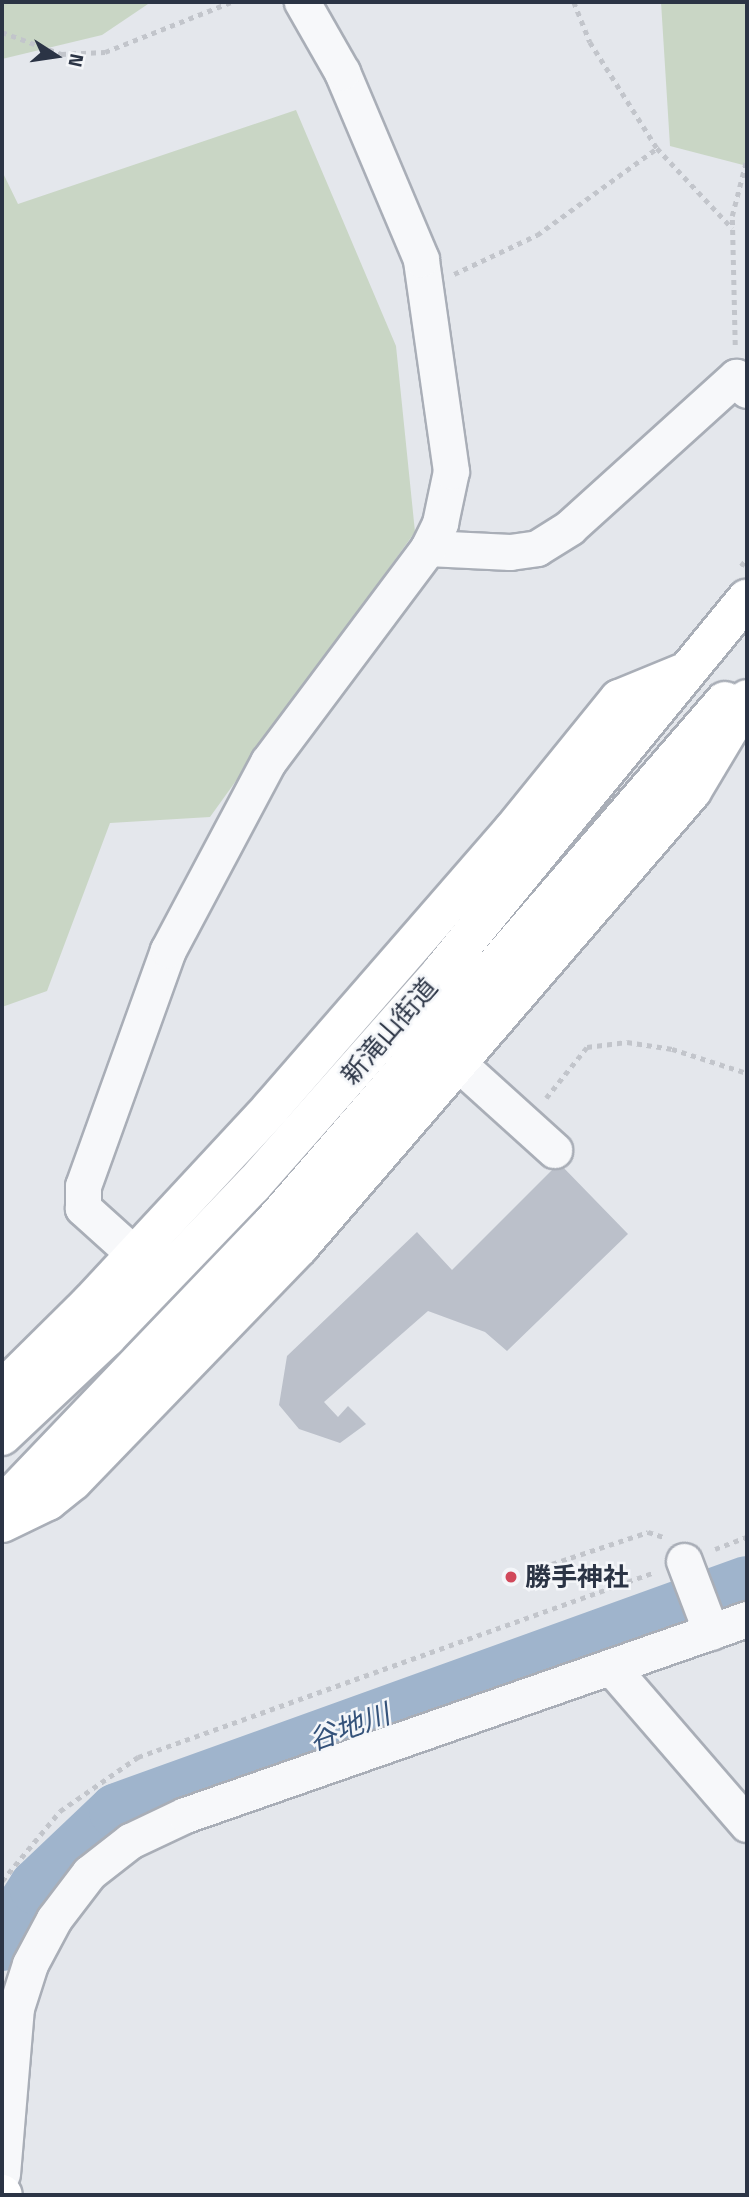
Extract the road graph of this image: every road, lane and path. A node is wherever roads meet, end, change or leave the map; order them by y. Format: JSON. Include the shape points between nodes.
{"nodes":[{"id":1,"x":231,"y":2,"type":"edge"},
{"id":2,"x":302,"y":2,"type":"edge"},
{"id":3,"x":574,"y":2,"type":"edge"},
{"id":4,"x":2,"y":32,"type":"edge"},
{"id":5,"x":657,"y":148,"type":"junction"},
{"id":6,"x":747,"y":158,"type":"edge"},
{"id":7,"x":732,"y":228,"type":"junction"},
{"id":8,"x":425,"y":287,"type":"junction"},
{"id":9,"x":742,"y":384,"type":"edge"},
{"id":10,"x":428,"y":548,"type":"junction"},
{"id":11,"x":747,"y":599,"type":"edge"},
{"id":12,"x":686,"y":671,"type":"junction"},
{"id":13,"x":747,"y":676,"type":"edge"},
{"id":14,"x":747,"y":699,"type":"edge"},
{"id":15,"x":460,"y":1065,"type":"junction"},
{"id":16,"x":747,"y":1073,"type":"edge"},
{"id":17,"x":526,"y":1121,"type":"junction"},
{"id":18,"x":554,"y":1150,"type":"dead end"},
{"id":19,"x":134,"y":1254,"type":"junction"},
{"id":20,"x":2,"y":1390,"type":"edge"},
{"id":21,"x":2,"y":1436,"type":"edge"},
{"id":22,"x":2,"y":1506,"type":"edge"},
{"id":23,"x":2,"y":1523,"type":"edge"},
{"id":24,"x":552,"y":1564,"type":"dead end"},
{"id":25,"x":687,"y":1569,"type":"junction"},
{"id":26,"x":747,"y":1619,"type":"edge"},
{"id":27,"x":708,"y":1625,"type":"junction"},
{"id":28,"x":611,"y":1667,"type":"junction"},
{"id":29,"x":747,"y":1824,"type":"edge"},
{"id":30,"x":2,"y":1881,"type":"edge"},
{"id":31,"x":2,"y":2174,"type":"edge"}],
"edges":[{"from":1,"to":4,"type":"path","via":[[105,52],[61,54]]},
{"from":2,"to":8,"type":"street","via":[[342,72],[396,193],[421,259]]},
{"from":3,"to":5,"type":"path","via":[[590,42]]},
{"from":5,"to":7,"type":"path"},
{"from":5,"to":8,"type":"path","via":[[537,235]]},
{"from":6,"to":7,"type":"path"},
{"from":7,"to":9,"type":"path"},
{"from":8,"to":10,"type":"street","via":[[451,471],[440,523]]},
{"from":9,"to":10,"type":"street","via":[[569,527],[537,548],[510,552]]},
{"from":10,"to":19,"type":"street","via":[[268,762],[168,950],[83,1186],[83,1208]]},
{"from":11,"to":12,"type":"main road","name":"新滝山街道"},
{"from":12,"to":19,"type":"main road","via":[[619,699],[397,964],[206,1180]]},
{"from":12,"to":21,"type":"main road","name":"新滝山街道","via":[[442,971],[253,1185],[107,1337]]},
{"from":13,"to":22,"type":"main road","name":"新滝山街道","via":[[252,1246]]},
{"from":14,"to":15,"type":"main road","via":[[692,791]]},
{"from":15,"to":17,"type":"street"},
{"from":15,"to":23,"type":"main road","via":[[247,1305],[73,1481],[48,1502]]},
{"from":16,"to":17,"type":"path","via":[[672,1049],[627,1042],[587,1047]]},
{"from":17,"to":18,"type":"street"},
{"from":19,"to":20,"type":"main road"},
{"from":24,"to":25,"type":"path","via":[[648,1532],[665,1537]]},
{"from":25,"to":27,"type":"street"},
{"from":25,"to":30,"type":"path","via":[[138,1757],[60,1811]]},
{"from":26,"to":27,"type":"street"},
{"from":27,"to":28,"type":"street"},
{"from":28,"to":29,"type":"street"},
{"from":28,"to":31,"type":"street","via":[[186,1815],[130,1841],[89,1873],[54,1919],[30,1964],[16,2008]]}]}
